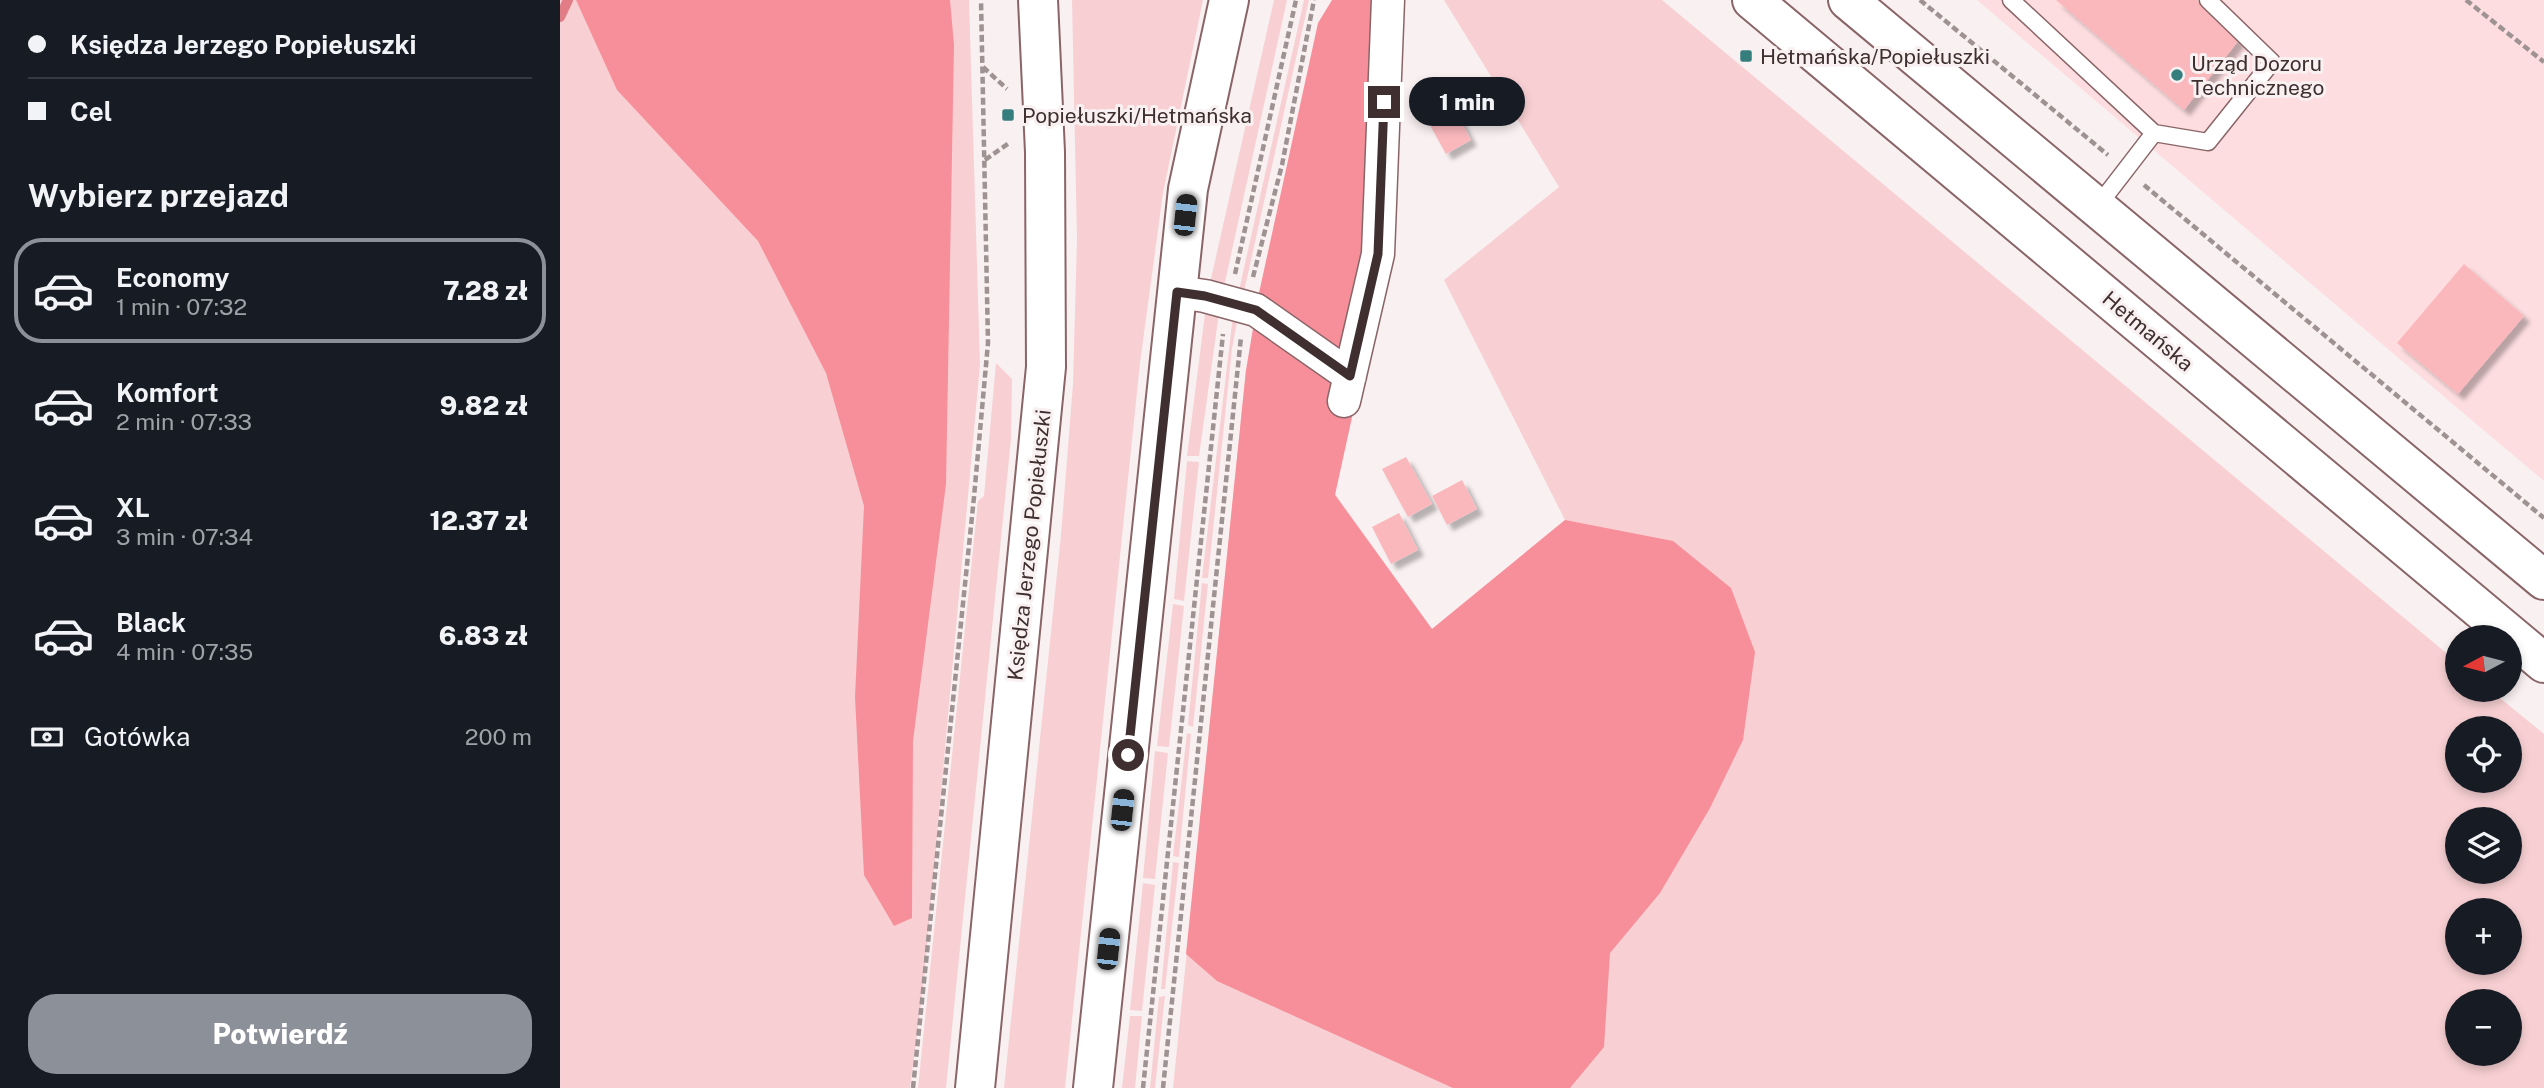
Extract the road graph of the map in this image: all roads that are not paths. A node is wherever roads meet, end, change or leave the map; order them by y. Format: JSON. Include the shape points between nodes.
{"nodes":[{"id":1,"x":1038,"y":0,"type":"edge"},
{"id":2,"x":1229,"y":0,"type":"edge"},
{"id":3,"x":1388,"y":0,"type":"edge"},
{"id":4,"x":1752,"y":0,"type":"edge"},
{"id":5,"x":1848,"y":0,"type":"edge"},
{"id":6,"x":2011,"y":0,"type":"edge"},
{"id":7,"x":2208,"y":0,"type":"edge"},
{"id":8,"x":2154,"y":133,"type":"junction"},
{"id":9,"x":2097,"y":207,"type":"junction"},
{"id":10,"x":1177,"y":292,"type":"junction"},
{"id":11,"x":2544,"y":580,"type":"edge"},
{"id":12,"x":2544,"y":663,"type":"edge"},
{"id":13,"x":975,"y":1088,"type":"edge"},
{"id":14,"x":1093,"y":1088,"type":"edge"}],
"edges":[{"from":1,"to":13,"type":"main road","name":"Księdza Jerzego Popiełuszki","via":[[1045,152],[1046,367]]},
{"from":2,"to":10,"type":"main road","via":[[1188,189]]},
{"from":3,"to":10,"type":"street","via":[[1378,254],[1347,389],[1256,310]]},
{"from":4,"to":12,"type":"main road","name":"Hetmańska"},
{"from":5,"to":9,"type":"main road"},
{"from":6,"to":8,"type":"lane"},
{"from":7,"to":8,"type":"lane","via":[[2272,62],[2207,142]]},
{"from":8,"to":9,"type":"lane"},
{"from":9,"to":11,"type":"main road"},
{"from":10,"to":14,"type":"main road"}]}
